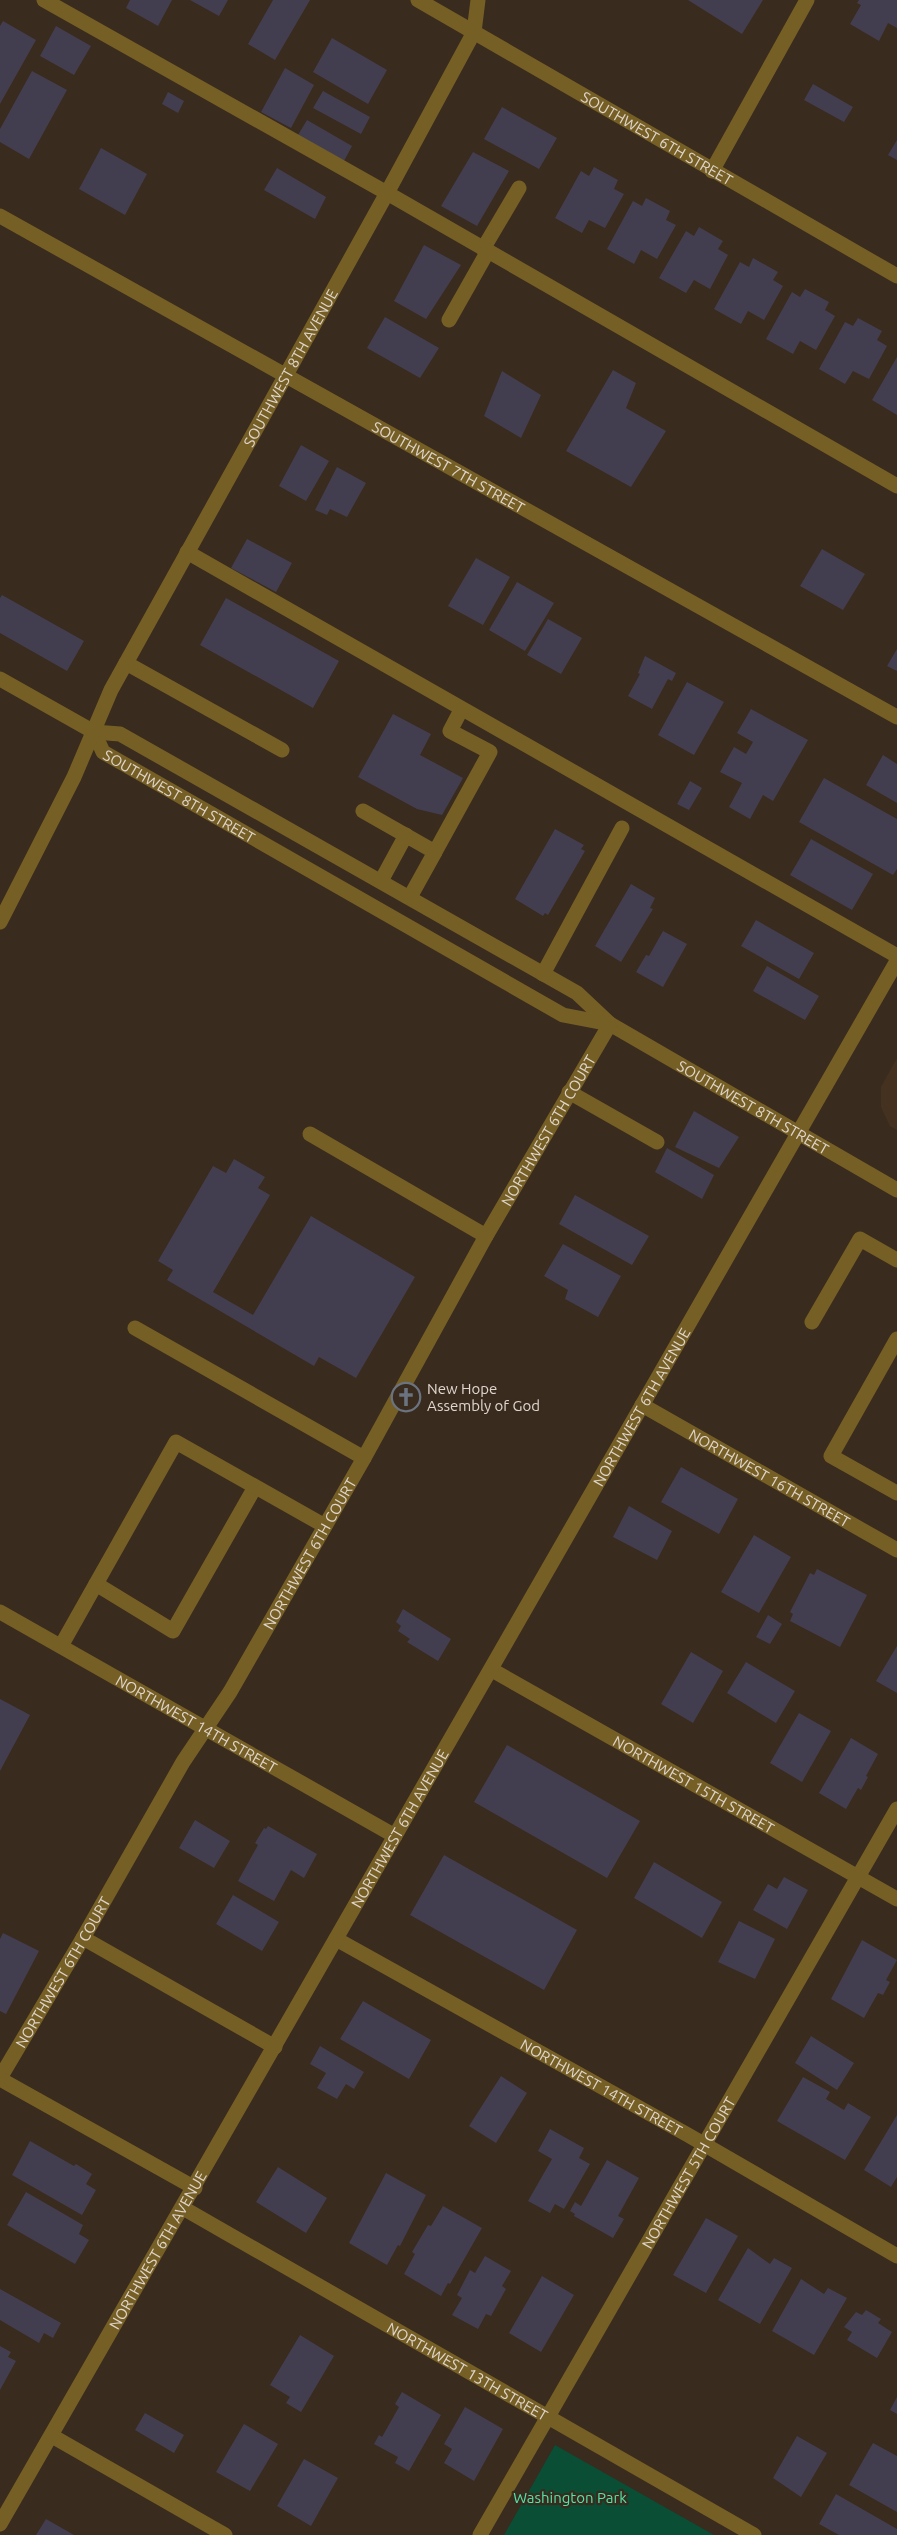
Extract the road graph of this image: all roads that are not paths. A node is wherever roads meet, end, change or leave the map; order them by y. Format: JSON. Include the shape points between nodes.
{"nodes":[{"id":1,"x":44,"y":0,"type":"edge"},
{"id":2,"x":418,"y":0,"type":"edge"},
{"id":3,"x":478,"y":0,"type":"edge"},
{"id":4,"x":807,"y":0,"type":"edge"},
{"id":5,"x":474,"y":32,"type":"junction"},
{"id":6,"x":712,"y":171,"type":"junction"},
{"id":7,"x":519,"y":188,"type":"dead end"},
{"id":8,"x":387,"y":193,"type":"junction"},
{"id":9,"x":0,"y":216,"type":"edge"},
{"id":10,"x":486,"y":250,"type":"junction"},
{"id":11,"x":897,"y":276,"type":"edge"},
{"id":12,"x":449,"y":320,"type":"dead end"},
{"id":13,"x":286,"y":376,"type":"junction"},
{"id":14,"x":897,"y":486,"type":"edge"},
{"id":15,"x":187,"y":552,"type":"junction"},
{"id":16,"x":126,"y":663,"type":"junction"},
{"id":17,"x":0,"y":679,"type":"edge"},
{"id":18,"x":461,"y":710,"type":"junction"},
{"id":19,"x":897,"y":717,"type":"edge"},
{"id":20,"x":94,"y":732,"type":"junction"},
{"id":21,"x":282,"y":750,"type":"dead end"},
{"id":22,"x":363,"y":811,"type":"dead end"},
{"id":23,"x":622,"y":828,"type":"dead end"},
{"id":24,"x":406,"y":835,"type":"junction"},
{"id":25,"x":435,"y":852,"type":"junction"},
{"id":26,"x":381,"y":881,"type":"junction"},
{"id":27,"x":410,"y":897,"type":"junction"},
{"id":28,"x":0,"y":922,"type":"edge"},
{"id":29,"x":897,"y":956,"type":"edge"},
{"id":30,"x":897,"y":961,"type":"edge"},
{"id":31,"x":543,"y":974,"type":"junction"},
{"id":32,"x":610,"y":1024,"type":"junction"},
{"id":33,"x":569,"y":1092,"type":"junction"},
{"id":34,"x":799,"y":1133,"type":"junction"},
{"id":35,"x":310,"y":1134,"type":"dead end"},
{"id":36,"x":657,"y":1142,"type":"dead end"},
{"id":37,"x":897,"y":1190,"type":"edge"},
{"id":38,"x":486,"y":1236,"type":"junction"},
{"id":39,"x":897,"y":1260,"type":"edge"},
{"id":40,"x":812,"y":1322,"type":"dead end"},
{"id":41,"x":135,"y":1328,"type":"dead end"},
{"id":42,"x":897,"y":1339,"type":"edge"},
{"id":43,"x":642,"y":1405,"type":"junction"},
{"id":44,"x":364,"y":1458,"type":"junction"},
{"id":45,"x":255,"y":1487,"type":"junction"},
{"id":46,"x":897,"y":1492,"type":"edge"},
{"id":47,"x":325,"y":1526,"type":"junction"},
{"id":48,"x":897,"y":1550,"type":"edge"},
{"id":49,"x":96,"y":1584,"type":"junction"},
{"id":50,"x":0,"y":1612,"type":"edge"},
{"id":51,"x":61,"y":1646,"type":"junction"},
{"id":52,"x":492,"y":1670,"type":"junction"},
{"id":53,"x":205,"y":1729,"type":"junction"},
{"id":54,"x":897,"y":1809,"type":"edge"},
{"id":55,"x":395,"y":1836,"type":"junction"},
{"id":56,"x":858,"y":1877,"type":"junction"},
{"id":57,"x":897,"y":1899,"type":"edge"},
{"id":58,"x":83,"y":1938,"type":"junction"},
{"id":59,"x":336,"y":1939,"type":"junction"},
{"id":60,"x":275,"y":2047,"type":"junction"},
{"id":61,"x":0,"y":2079,"type":"edge"},
{"id":62,"x":704,"y":2145,"type":"junction"},
{"id":63,"x":195,"y":2188,"type":"junction"},
{"id":64,"x":183,"y":2208,"type":"junction"},
{"id":65,"x":897,"y":2256,"type":"edge"},
{"id":66,"x":548,"y":2417,"type":"junction"},
{"id":67,"x":52,"y":2436,"type":"junction"},
{"id":68,"x":0,"y":2524,"type":"edge"},
{"id":69,"x":225,"y":2535,"type":"edge"},
{"id":70,"x":480,"y":2535,"type":"edge"},
{"id":71,"x":754,"y":2535,"type":"edge"}],
"edges":[{"from":1,"to":8,"type":"street"},
{"from":2,"to":5,"type":"street","name":"SOUTHWEST 6TH STREET"},
{"from":3,"to":5,"type":"street","name":"SOUTHWEST 8TH AVENUE"},
{"from":4,"to":6,"type":"street"},
{"from":5,"to":6,"type":"street","name":"SOUTHWEST 6TH STREET"},
{"from":5,"to":8,"type":"street","name":"SOUTHWEST 8TH AVENUE"},
{"from":6,"to":11,"type":"street","name":"SOUTHWEST 6TH STREET"},
{"from":7,"to":10,"type":"street"},
{"from":8,"to":10,"type":"street"},
{"from":8,"to":13,"type":"street","name":"SOUTHWEST 8TH AVENUE"},
{"from":9,"to":13,"type":"street","name":"SOUTHWEST 7TH STREET"},
{"from":10,"to":12,"type":"street"},
{"from":10,"to":14,"type":"street"},
{"from":13,"to":15,"type":"street","name":"SOUTHWEST 8TH AVENUE"},
{"from":13,"to":19,"type":"street","name":"SOUTHWEST 7TH STREET"},
{"from":15,"to":16,"type":"street","name":"SOUTHWEST 8TH AVENUE"},
{"from":15,"to":18,"type":"street"},
{"from":16,"to":20,"type":"street","name":"SOUTHWEST 8TH AVENUE"},
{"from":16,"to":21,"type":"street"},
{"from":17,"to":20,"type":"street"},
{"from":18,"to":25,"type":"street","via":[[450,731],[490,752]]},
{"from":18,"to":29,"type":"street"},
{"from":20,"to":26,"type":"street","name":"SOUTHWEST 8TH STREET","via":[[120,734]]},
{"from":20,"to":28,"type":"street","name":"SOUTHWEST 8TH AVENUE"},
{"from":20,"to":32,"type":"street","name":"SOUTHWEST 8TH STREET","via":[[103,752],[563,1015]]},
{"from":22,"to":24,"type":"street"},
{"from":23,"to":31,"type":"street"},
{"from":24,"to":25,"type":"street"},
{"from":24,"to":26,"type":"street"},
{"from":25,"to":27,"type":"street"},
{"from":26,"to":27,"type":"street","name":"SOUTHWEST 8TH STREET"},
{"from":27,"to":31,"type":"street","name":"SOUTHWEST 8TH STREET"},
{"from":30,"to":34,"type":"street","name":"NORTHWEST 6TH AVENUE"},
{"from":31,"to":32,"type":"street","name":"SOUTHWEST 8TH STREET","via":[[577,993]]},
{"from":32,"to":33,"type":"street","name":"NORTHWEST 6TH COURT"},
{"from":32,"to":34,"type":"street","name":"SOUTHWEST 8TH STREET"},
{"from":33,"to":36,"type":"street"},
{"from":33,"to":38,"type":"street","name":"NORTHWEST 6TH COURT"},
{"from":34,"to":37,"type":"street","name":"SOUTHWEST 8TH STREET"},
{"from":34,"to":43,"type":"street","name":"NORTHWEST 6TH AVENUE"},
{"from":35,"to":38,"type":"street"},
{"from":38,"to":44,"type":"street","name":"NORTHWEST 6TH COURT"},
{"from":39,"to":40,"type":"street","via":[[860,1239]]},
{"from":41,"to":44,"type":"street"},
{"from":42,"to":46,"type":"street","via":[[831,1456]]},
{"from":43,"to":48,"type":"street","name":"NORTHWEST 16TH STREET"},
{"from":43,"to":52,"type":"street","name":"NORTHWEST 6TH AVENUE"},
{"from":44,"to":47,"type":"street","name":"NORTHWEST 6TH COURT"},
{"from":45,"to":47,"type":"street"},
{"from":45,"to":49,"type":"street","via":[[176,1442]]},
{"from":45,"to":49,"type":"street","via":[[173,1631]]},
{"from":47,"to":53,"type":"street","name":"NORTHWEST 6TH COURT"},
{"from":49,"to":51,"type":"street"},
{"from":50,"to":51,"type":"street","name":"NORTHWEST 14TH STREET"},
{"from":51,"to":53,"type":"street","name":"NORTHWEST 14TH STREET"},
{"from":52,"to":55,"type":"street","name":"NORTHWEST 6TH AVENUE"},
{"from":52,"to":56,"type":"street","name":"NORTHWEST 15TH STREET"},
{"from":53,"to":55,"type":"street","name":"NORTHWEST 14TH STREET"},
{"from":53,"to":58,"type":"street","name":"NORTHWEST 6TH COURT"},
{"from":54,"to":56,"type":"street","name":"NORTHWEST 5TH COURT"},
{"from":55,"to":59,"type":"street","name":"NORTHWEST 6TH AVENUE"},
{"from":56,"to":57,"type":"street","name":"NORTHWEST 15TH STREET"},
{"from":56,"to":62,"type":"street","name":"NORTHWEST 5TH COURT"},
{"from":58,"to":60,"type":"street"},
{"from":58,"to":61,"type":"street","name":"NORTHWEST 6TH COURT"},
{"from":59,"to":60,"type":"street","name":"NORTHWEST 6TH AVENUE"},
{"from":59,"to":62,"type":"street","name":"NORTHWEST 14TH STREET"},
{"from":60,"to":63,"type":"street","name":"NORTHWEST 6TH AVENUE"},
{"from":61,"to":63,"type":"street"},
{"from":62,"to":65,"type":"street","name":"NORTHWEST 14TH STREET"},
{"from":62,"to":66,"type":"street","name":"NORTHWEST 5TH COURT"},
{"from":63,"to":64,"type":"street","name":"NORTHWEST 6TH AVENUE"},
{"from":64,"to":66,"type":"street","name":"NORTHWEST 13TH STREET"},
{"from":64,"to":67,"type":"street","name":"NORTHWEST 6TH AVENUE"},
{"from":66,"to":70,"type":"street","name":"NORTHWEST 5TH COURT"},
{"from":66,"to":71,"type":"street","name":"NORTHWEST 13TH STREET"},
{"from":67,"to":68,"type":"street","name":"NORTHWEST 6TH AVENUE"},
{"from":67,"to":69,"type":"street"}]}
